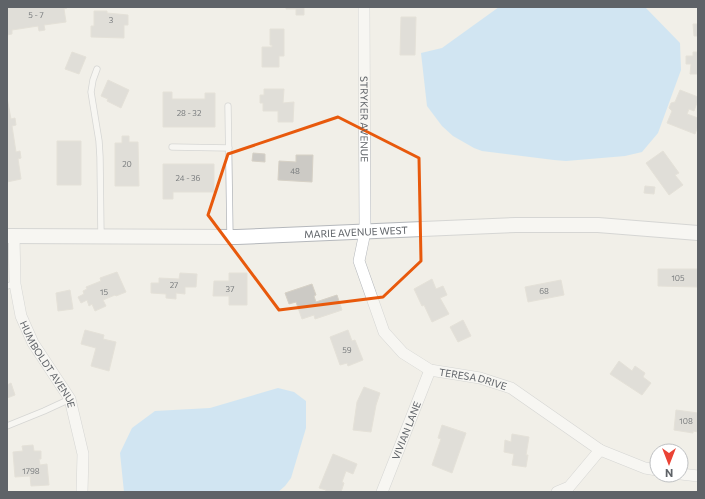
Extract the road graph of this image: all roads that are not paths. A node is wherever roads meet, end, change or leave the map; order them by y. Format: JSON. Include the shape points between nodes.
{"nodes":[{"id":1,"x":364,"y":7,"type":"edge"},
{"id":2,"x":97,"y":69,"type":"dead end"},
{"id":3,"x":228,"y":106,"type":"dead end"},
{"id":4,"x":172,"y":147,"type":"dead end"},
{"id":5,"x":229,"y":148,"type":"junction"},
{"id":6,"x":365,"y":232,"type":"junction"},
{"id":7,"x":698,"y":233,"type":"edge"},
{"id":8,"x":11,"y":236,"type":"edge"},
{"id":9,"x":101,"y":236,"type":"junction"},
{"id":10,"x":230,"y":237,"type":"junction"},
{"id":11,"x":11,"y":285,"type":"edge"},
{"id":12,"x":430,"y":370,"type":"junction"},
{"id":13,"x":70,"y":399,"type":"junction"},
{"id":14,"x":7,"y":426,"type":"edge"},
{"id":15,"x":600,"y":450,"type":"junction"},
{"id":16,"x":649,"y":469,"type":"edge"},
{"id":17,"x":82,"y":492,"type":"edge"},
{"id":18,"x":382,"y":492,"type":"edge"},
{"id":19,"x":557,"y":492,"type":"edge"}],
"edges":[{"from":1,"to":6,"type":"street","name":"STRYKER AVENUE"},
{"from":2,"to":9,"type":"lane","via":[[92,92],[100,157]]},
{"from":3,"to":5,"type":"lane"},
{"from":4,"to":5,"type":"lane"},
{"from":5,"to":10,"type":"lane"},
{"from":6,"to":7,"type":"street","name":"MARIE AVENUE WEST","via":[[516,225],[598,225]]},
{"from":6,"to":10,"type":"street","name":"MARIE AVENUE WEST"},
{"from":6,"to":12,"type":"street","name":"TERESA DRIVE","via":[[359,261],[384,332],[403,353]]},
{"from":8,"to":9,"type":"street","name":"MARIE AVENUE WEST"},
{"from":8,"to":11,"type":"street","name":"HUMBOLDT AVENUE"},
{"from":9,"to":10,"type":"street","name":"MARIE AVENUE WEST"},
{"from":11,"to":13,"type":"street","name":"HUMBOLDT AVENUE","via":[[34,343]]},
{"from":12,"to":15,"type":"street","name":"TERESA DRIVE","via":[[480,378],[511,388]]},
{"from":12,"to":18,"type":"street","name":"VIVIAN LANE"},
{"from":13,"to":14,"type":"lane"},
{"from":13,"to":17,"type":"street","name":"HUMBOLDT AVENUE","via":[[83,454]]},
{"from":15,"to":16,"type":"street","name":"TERESA DRIVE"},
{"from":15,"to":19,"type":"street","via":[[569,486]]}]}
